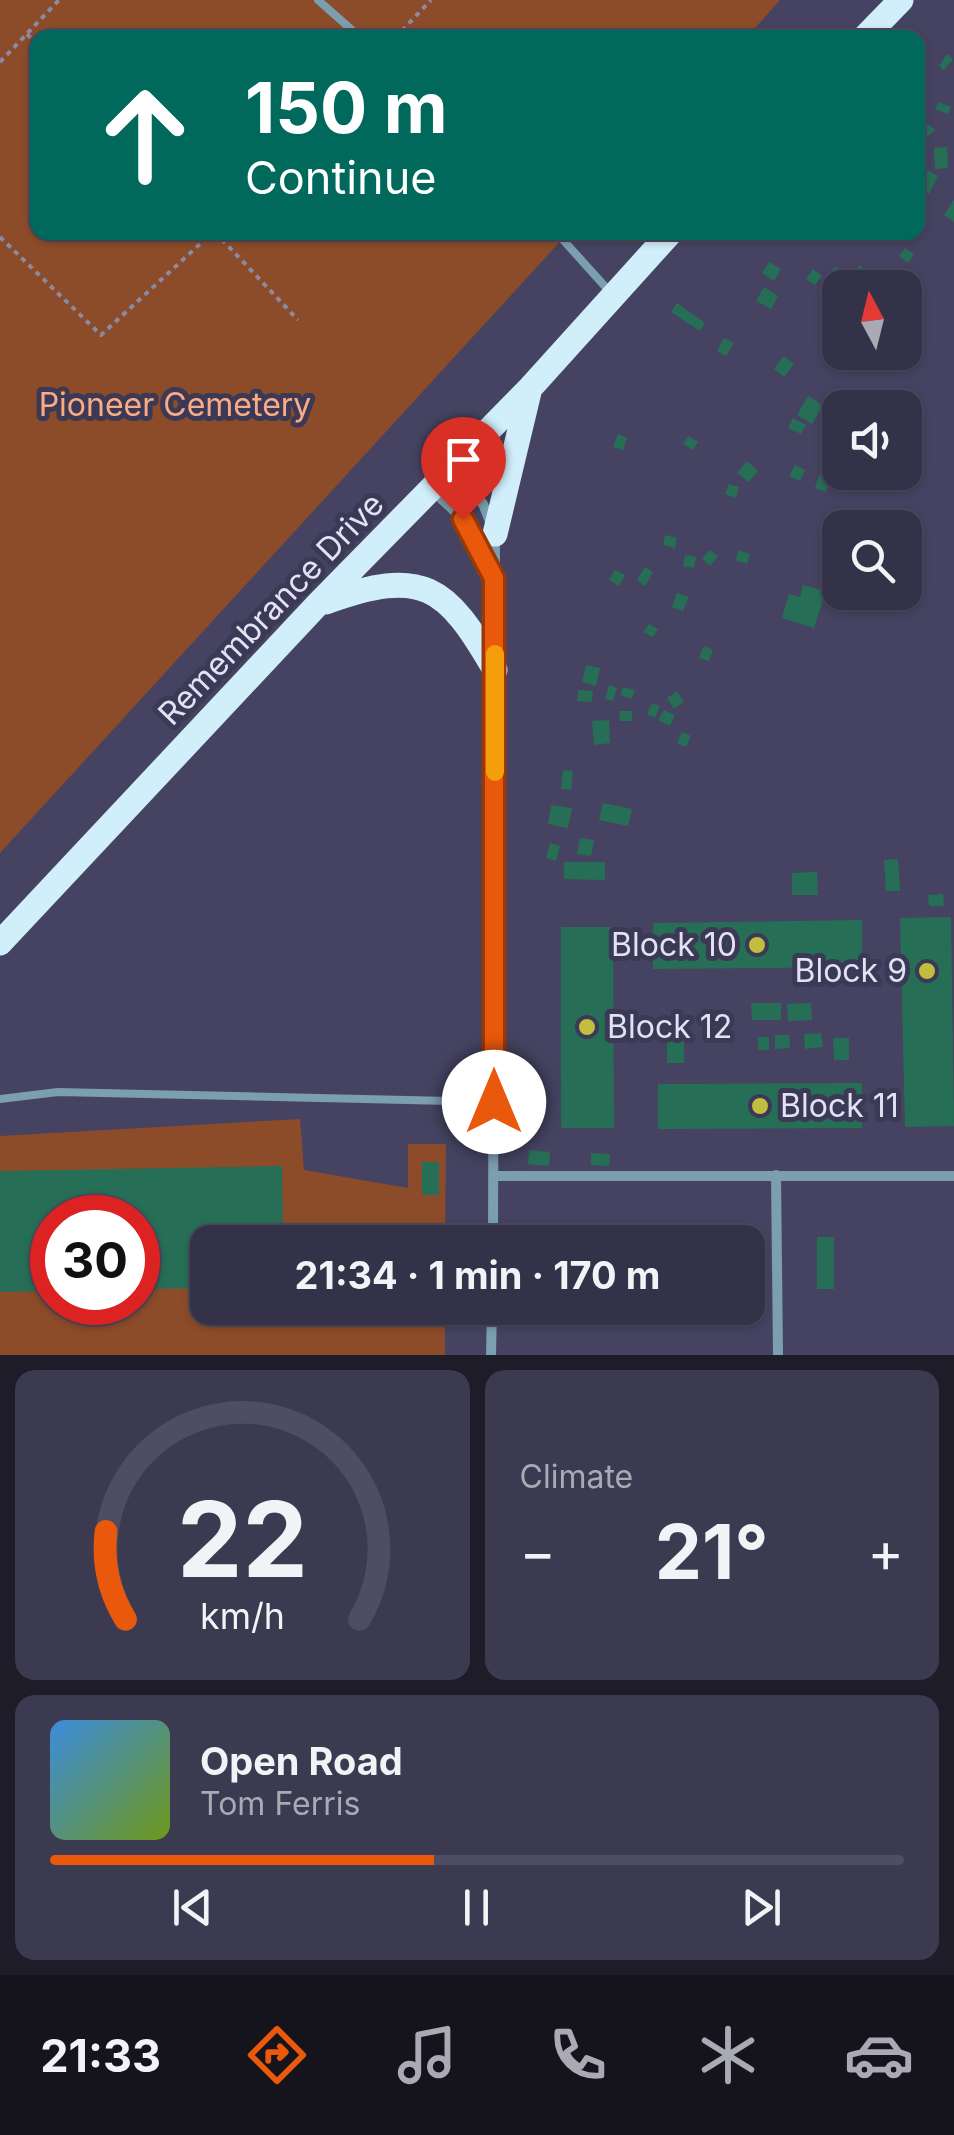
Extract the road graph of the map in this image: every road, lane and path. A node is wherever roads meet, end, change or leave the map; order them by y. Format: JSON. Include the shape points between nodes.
{"nodes":[{"id":1,"x":59,"y":0,"type":"edge"},
{"id":2,"x":318,"y":0,"type":"edge"},
{"id":3,"x":431,"y":0,"type":"edge"},
{"id":4,"x":901,"y":0,"type":"edge"},
{"id":5,"x":351,"y":30,"type":"edge"},
{"id":6,"x":403,"y":30,"type":"edge"},
{"id":7,"x":872,"y":30,"type":"edge"},
{"id":8,"x":26,"y":34,"type":"junction"},
{"id":9,"x":30,"y":38,"type":"edge"},
{"id":10,"x":0,"y":62,"type":"edge"},
{"id":11,"x":0,"y":237,"type":"edge"},
{"id":12,"x":205,"y":240,"type":"edge"},
{"id":13,"x":222,"y":240,"type":"edge"},
{"id":14,"x":563,"y":240,"type":"edge"},
{"id":15,"x":663,"y":240,"type":"edge"},
{"id":16,"x":611,"y":293,"type":"junction"},
{"id":17,"x":298,"y":320,"type":"dead end"},
{"id":18,"x":530,"y":387,"type":"junction"},
{"id":19,"x":453,"y":466,"type":"junction"},
{"id":20,"x":432,"y":489,"type":"junction"},
{"id":21,"x":496,"y":534,"type":"junction"},
{"id":22,"x":494,"y":578,"type":"junction"},
{"id":23,"x":316,"y":606,"type":"junction"},
{"id":24,"x":495,"y":670,"type":"junction"},
{"id":25,"x":0,"y":943,"type":"edge"},
{"id":26,"x":0,"y":1099,"type":"edge"},
{"id":27,"x":494,"y":1102,"type":"junction"},
{"id":28,"x":776,"y":1175,"type":"junction"},
{"id":29,"x":494,"y":1176,"type":"junction"},
{"id":30,"x":954,"y":1176,"type":"edge"},
{"id":31,"x":493,"y":1225,"type":"edge"},
{"id":32,"x":492,"y":1325,"type":"edge"},
{"id":33,"x":491,"y":1355,"type":"edge"},
{"id":34,"x":778,"y":1355,"type":"edge"}],
"edges":[{"from":1,"to":8,"type":"path"},
{"from":2,"to":5,"type":"lane"},
{"from":3,"to":6,"type":"path"},
{"from":4,"to":7,"type":"main road"},
{"from":8,"to":9,"type":"path"},
{"from":8,"to":10,"type":"path"},
{"from":11,"to":12,"type":"path","via":[[101,335]]},
{"from":13,"to":17,"type":"path"},
{"from":14,"to":16,"type":"lane"},
{"from":15,"to":16,"type":"main road","name":"Remembrance Drive"},
{"from":16,"to":18,"type":"main road","name":"Remembrance Drive"},
{"from":18,"to":19,"type":"main road","name":"Remembrance Drive"},
{"from":18,"to":21,"type":"main road"},
{"from":19,"to":20,"type":"main road","name":"Remembrance Drive"},
{"from":19,"to":21,"type":"street","via":[[483,504]]},
{"from":20,"to":22,"type":"street","via":[[463,519]]},
{"from":20,"to":23,"type":"main road","name":"Remembrance Drive"},
{"from":21,"to":22,"type":"street"},
{"from":22,"to":24,"type":"street"},
{"from":23,"to":24,"type":"main road","via":[[371,586],[425,589],[465,617]]},
{"from":23,"to":25,"type":"main road","name":"Remembrance Drive"},
{"from":24,"to":27,"type":"street"},
{"from":26,"to":27,"type":"lane","via":[[58,1092]]},
{"from":27,"to":29,"type":"street"},
{"from":28,"to":29,"type":"street"},
{"from":28,"to":30,"type":"street"},
{"from":28,"to":34,"type":"street"},
{"from":29,"to":31,"type":"street"},
{"from":32,"to":33,"type":"street"}]}
